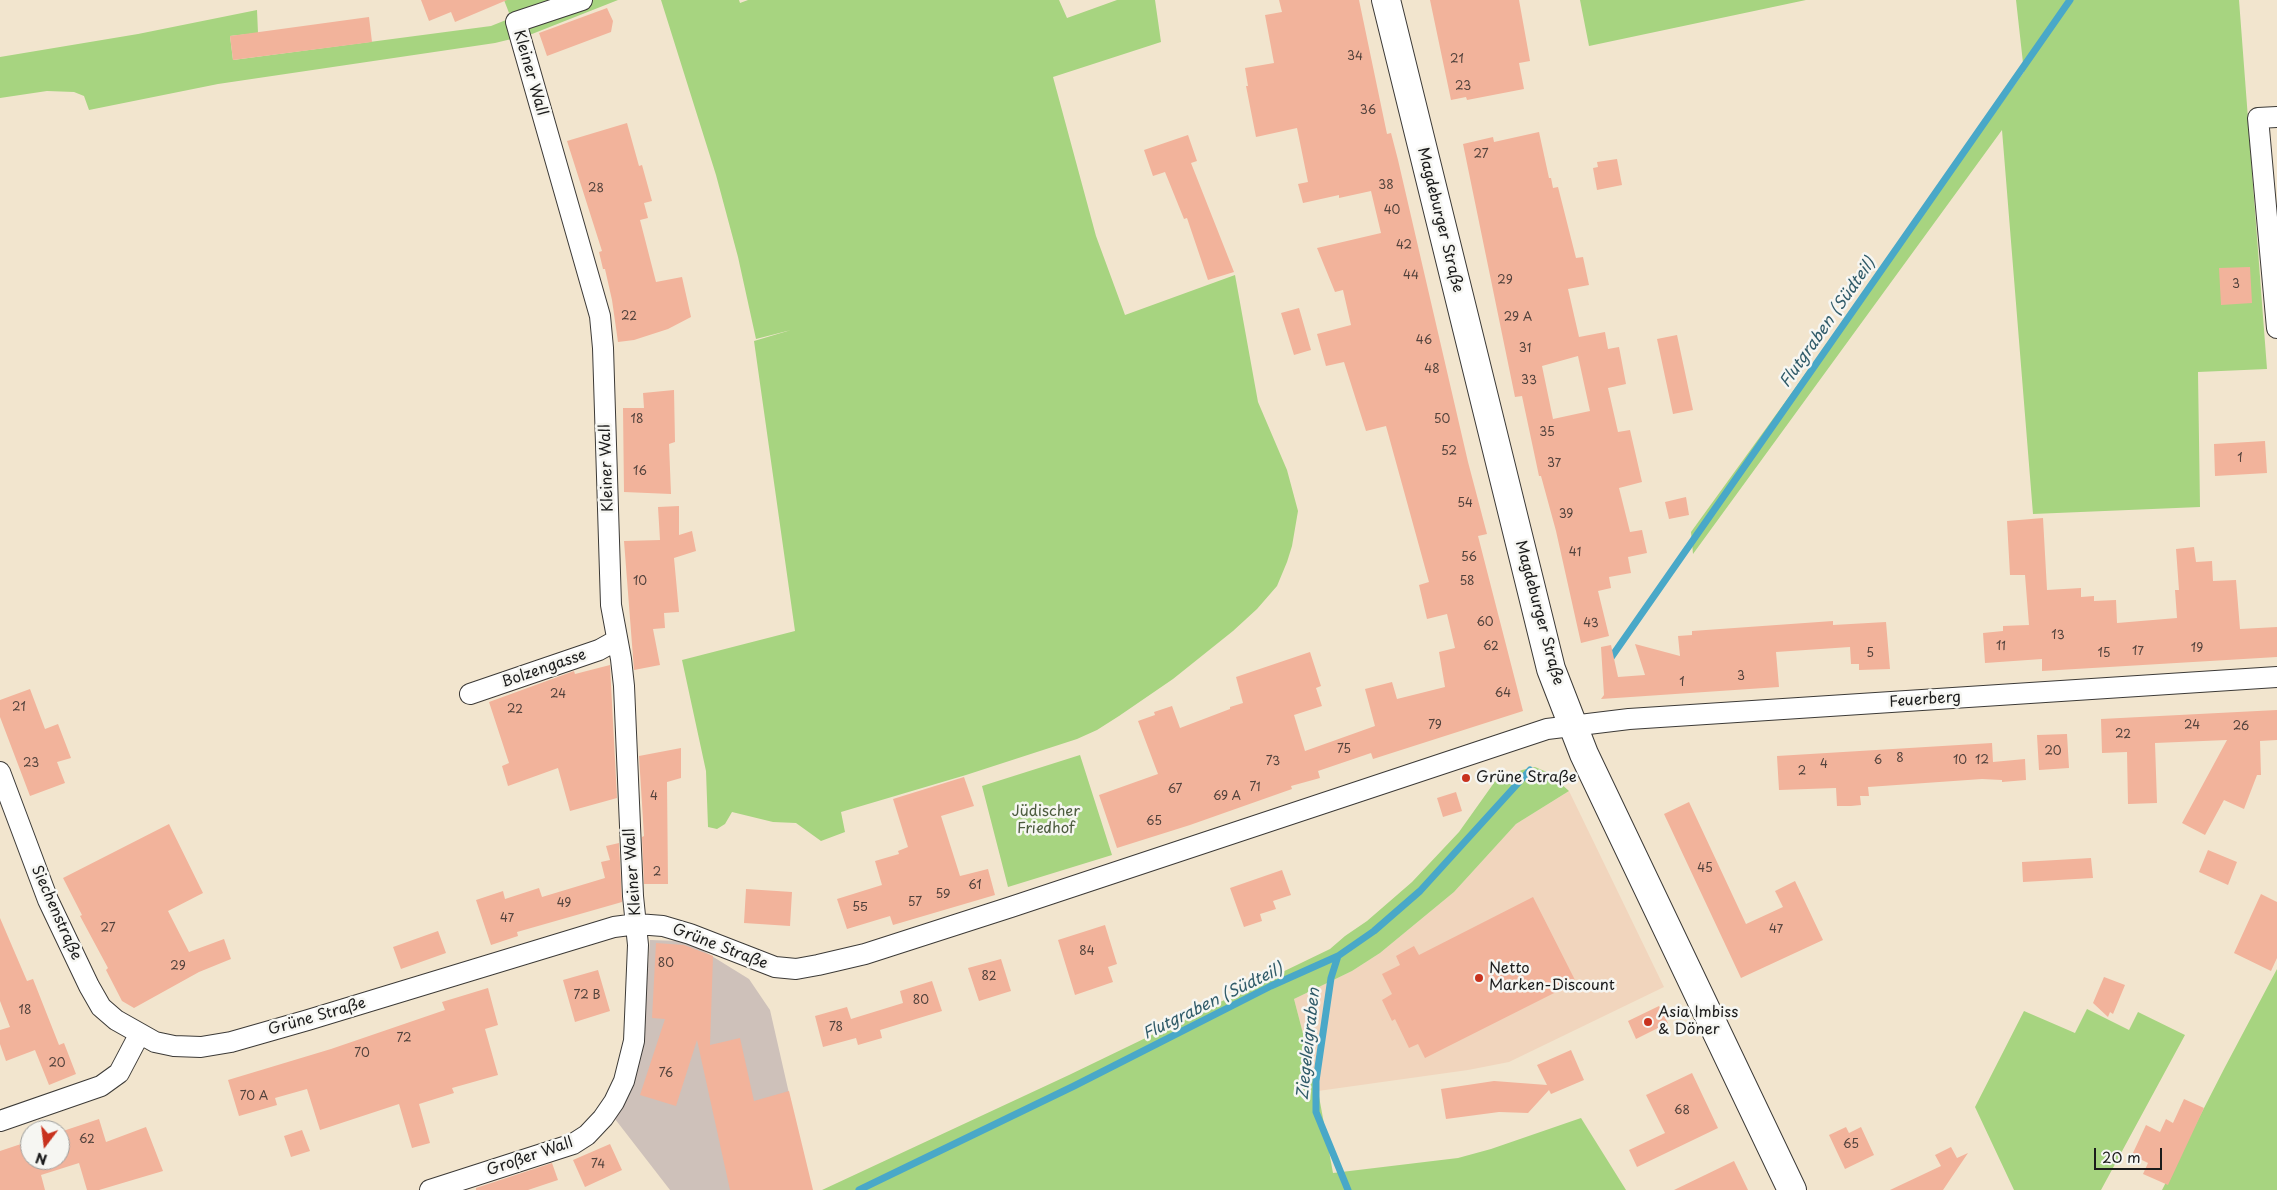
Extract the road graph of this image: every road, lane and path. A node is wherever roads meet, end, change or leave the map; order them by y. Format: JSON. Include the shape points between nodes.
{"nodes":[{"id":1,"x":582,"y":0,"type":"edge"},
{"id":2,"x":1386,"y":0,"type":"edge"},
{"id":3,"x":2277,"y":117,"type":"edge"},
{"id":4,"x":2277,"y":328,"type":"edge"},
{"id":5,"x":617,"y":640,"type":"junction"},
{"id":6,"x":2277,"y":678,"type":"edge"},
{"id":7,"x":470,"y":694,"type":"dead end"},
{"id":8,"x":1573,"y":728,"type":"junction"},
{"id":9,"x":0,"y":772,"type":"edge"},
{"id":10,"x":637,"y":924,"type":"junction"},
{"id":11,"x":139,"y":1035,"type":"junction"},
{"id":12,"x":0,"y":1121,"type":"edge"},
{"id":13,"x":430,"y":1190,"type":"edge"},
{"id":14,"x":1792,"y":1190,"type":"edge"}],
"edges":[{"from":1,"to":5,"type":"street","name":"Kleiner Wall","via":[[516,22],[600,316],[611,606]]},
{"from":2,"to":8,"type":"main road","name":"Magdeburger Straße","via":[[1537,616],[1551,669]]},
{"from":3,"to":4,"type":"street","via":[[2258,118]]},
{"from":5,"to":7,"type":"street","name":"Bolzengasse","via":[[599,650]]},
{"from":5,"to":10,"type":"street","name":"Kleiner Wall","via":[[624,686]]},
{"from":6,"to":8,"type":"street","name":"Feuerberg","via":[[1629,719]]},
{"from":8,"to":10,"type":"street","name":"Grüne Straße","via":[[1547,730],[1011,907],[865,954],[818,965],[796,969],[775,967],[690,934],[662,926]]},
{"from":8,"to":14,"type":"main road","name":"Magdeburger Straße"},
{"from":9,"to":11,"type":"street","name":"Siechenstraße","via":[[48,900],[89,986],[102,1007]]},
{"from":10,"to":11,"type":"street","name":"Grüne Straße","via":[[614,927],[231,1042],[201,1047],[174,1046]]},
{"from":10,"to":13,"type":"street","name":"Großer Wall","via":[[634,1041],[624,1081],[603,1118],[573,1144]]},
{"from":11,"to":12,"type":"street","via":[[119,1073],[101,1086]]}]}
